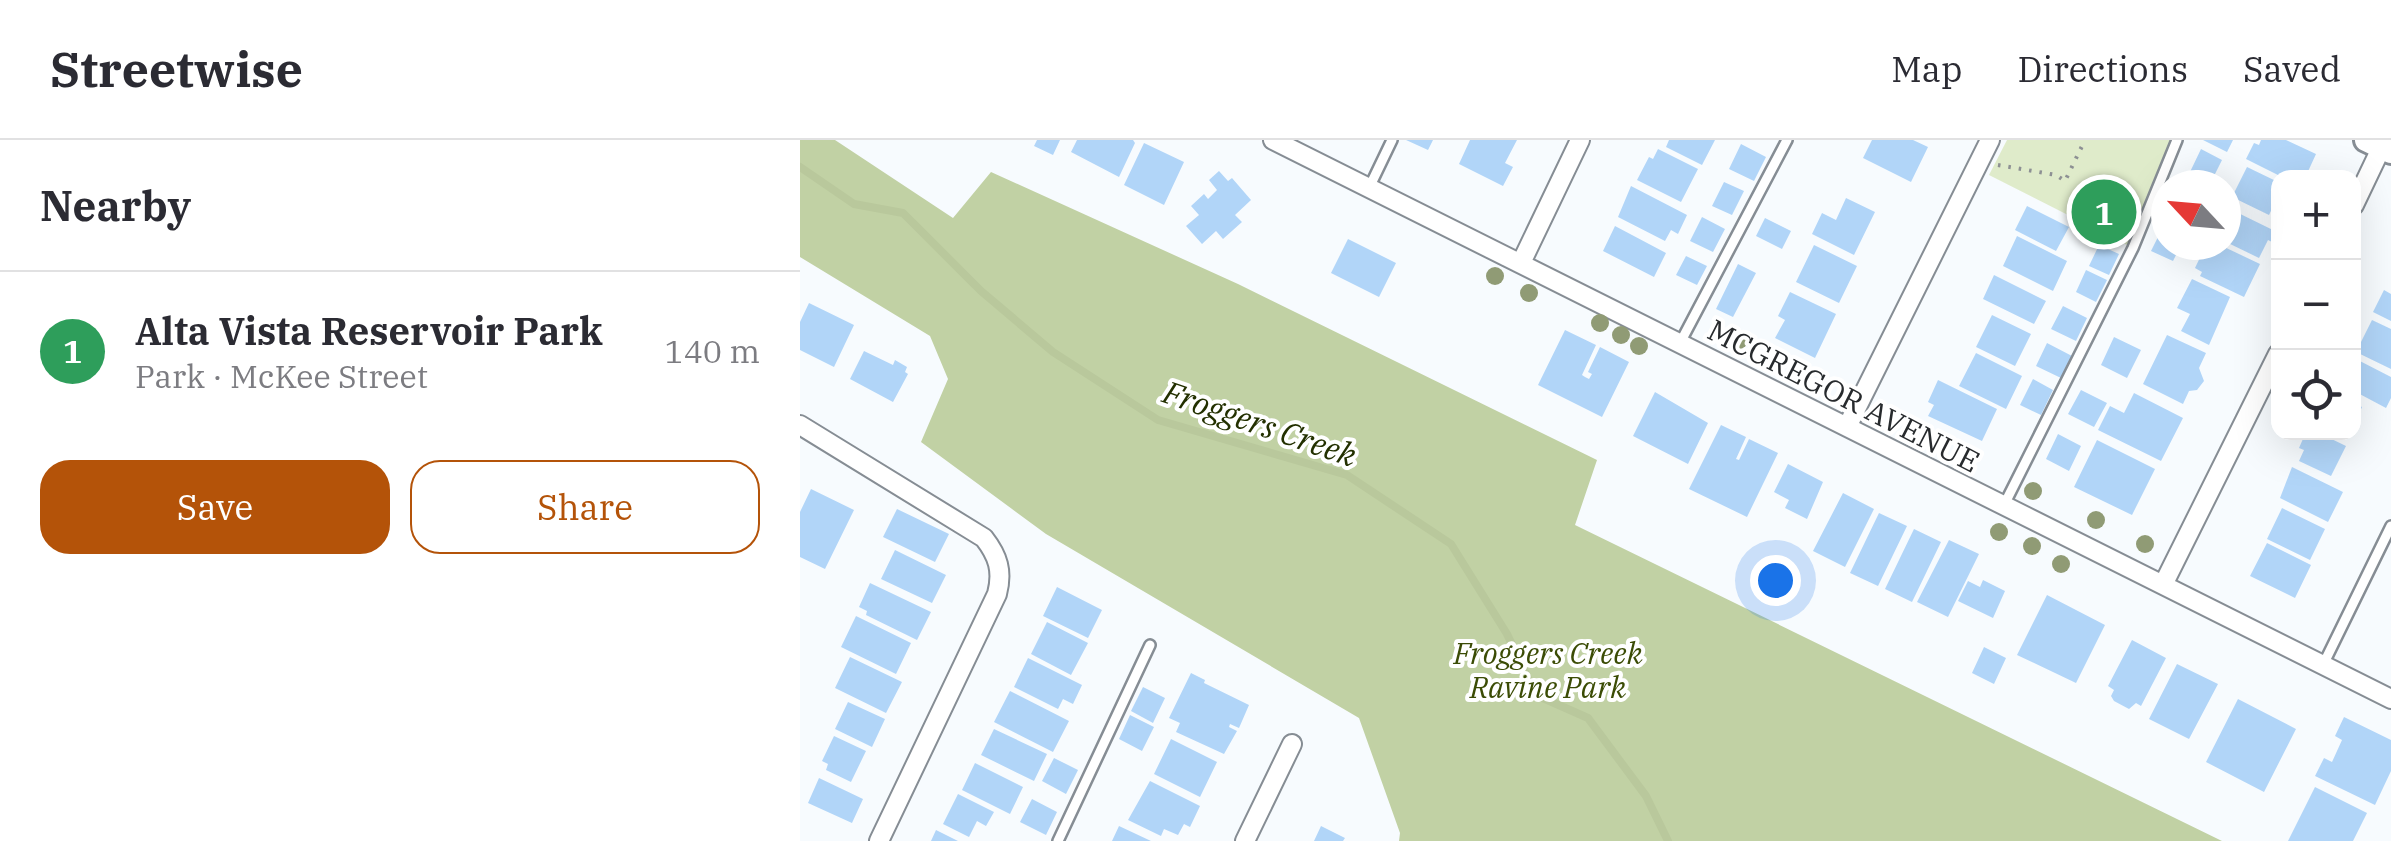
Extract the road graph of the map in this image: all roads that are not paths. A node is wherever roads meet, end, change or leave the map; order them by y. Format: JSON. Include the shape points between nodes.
{"nodes":[{"id":1,"x":1273,"y":140,"type":"edge"},
{"id":2,"x":1392,"y":140,"type":"edge"},
{"id":3,"x":1580,"y":140,"type":"edge"},
{"id":4,"x":1786,"y":140,"type":"edge"},
{"id":5,"x":1990,"y":140,"type":"edge"},
{"id":6,"x":2177,"y":140,"type":"edge"},
{"id":7,"x":2381,"y":145,"type":"edge"},
{"id":8,"x":1369,"y":188,"type":"junction"},
{"id":9,"x":2361,"y":189,"type":"edge"},
{"id":10,"x":1521,"y":263,"type":"junction"},
{"id":11,"x":1680,"y":343,"type":"junction"},
{"id":12,"x":2271,"y":368,"type":"edge"},
{"id":13,"x":800,"y":426,"type":"edge"},
{"id":14,"x":1846,"y":427,"type":"junction"},
{"id":15,"x":2004,"y":506,"type":"junction"},
{"id":16,"x":2391,"y":526,"type":"edge"},
{"id":17,"x":2163,"y":585,"type":"junction"},
{"id":18,"x":1150,"y":645,"type":"dead end"},
{"id":19,"x":2323,"y":665,"type":"junction"},
{"id":20,"x":2391,"y":699,"type":"edge"},
{"id":21,"x":1292,"y":744,"type":"dead end"},
{"id":22,"x":879,"y":841,"type":"edge"},
{"id":23,"x":1058,"y":841,"type":"edge"},
{"id":24,"x":1245,"y":841,"type":"edge"}],
"edges":[{"from":1,"to":8,"type":"street","name":"MCGREGOR AVENUE"},
{"from":2,"to":8,"type":"lane"},
{"from":3,"to":10,"type":"street"},
{"from":4,"to":11,"type":"lane"},
{"from":5,"to":14,"type":"street"},
{"from":6,"to":15,"type":"lane","via":[[2133,248]]},
{"from":7,"to":9,"type":"street"},
{"from":8,"to":10,"type":"street","name":"MCGREGOR AVENUE"},
{"from":10,"to":11,"type":"street","name":"MCGREGOR AVENUE"},
{"from":11,"to":14,"type":"street","name":"MCGREGOR AVENUE"},
{"from":12,"to":17,"type":"street"},
{"from":13,"to":22,"type":"street","via":[[966,525],[984,538],[1000,570],[997,594]]},
{"from":14,"to":15,"type":"street","name":"MCGREGOR AVENUE"},
{"from":15,"to":17,"type":"street","name":"MCGREGOR AVENUE"},
{"from":16,"to":19,"type":"lane"},
{"from":17,"to":19,"type":"street","name":"MCGREGOR AVENUE"},
{"from":18,"to":23,"type":"lane"},
{"from":19,"to":20,"type":"street","name":"MCGREGOR AVENUE"},
{"from":21,"to":24,"type":"street"}]}
